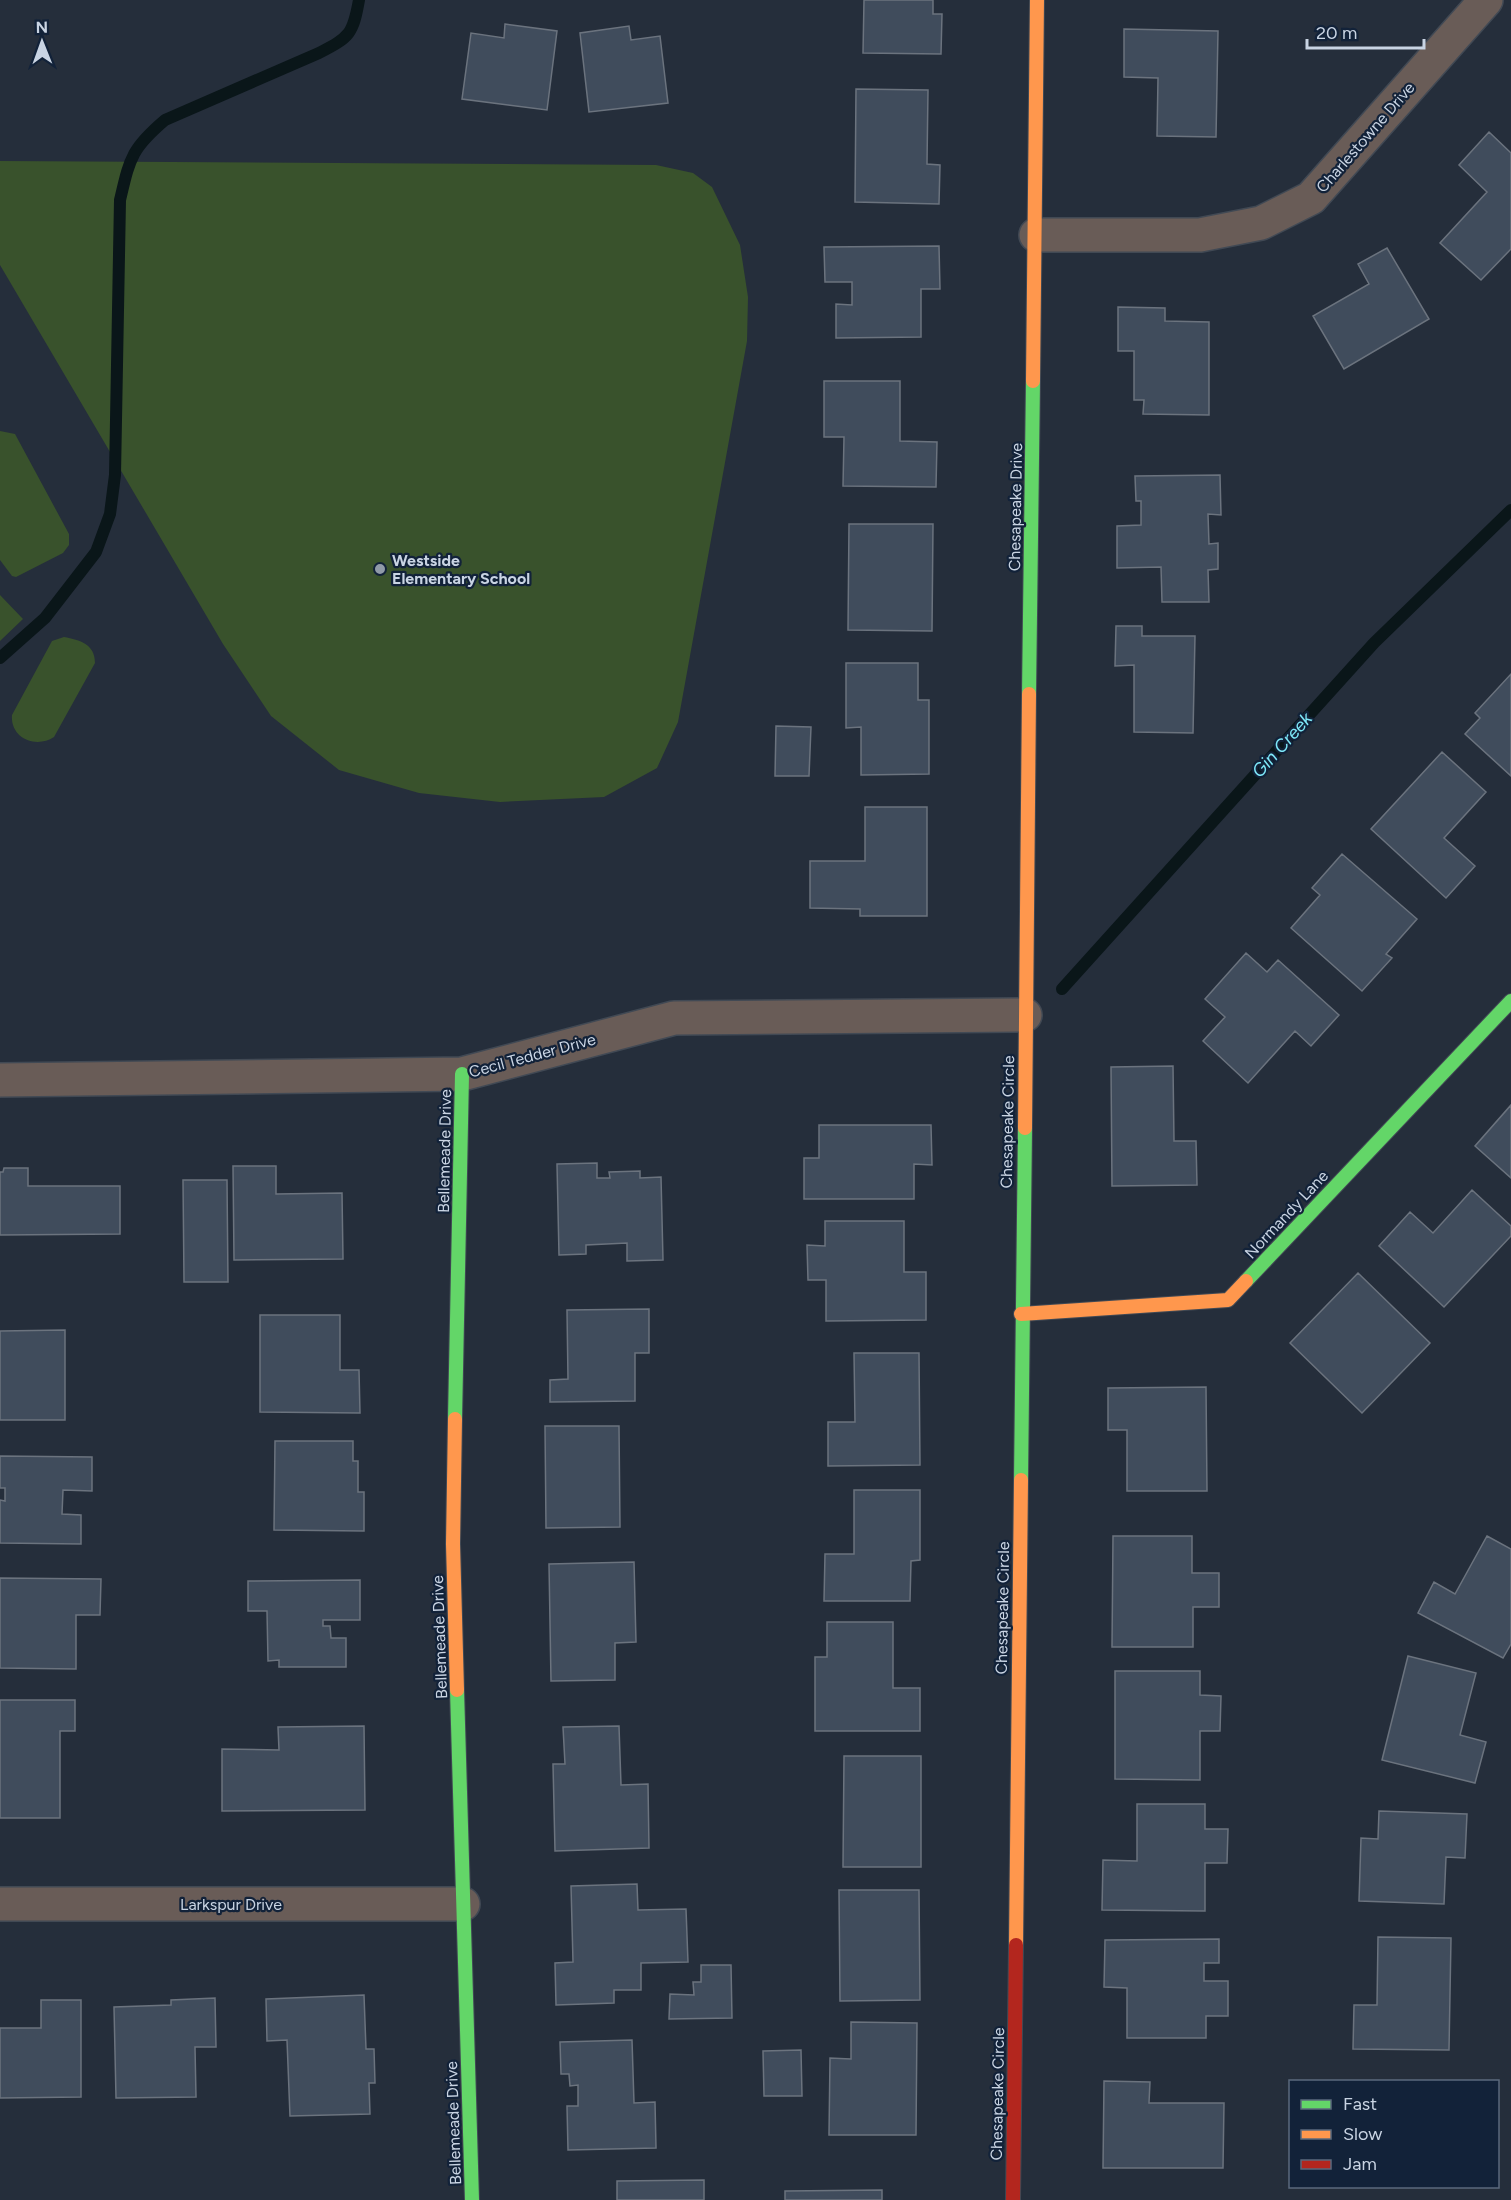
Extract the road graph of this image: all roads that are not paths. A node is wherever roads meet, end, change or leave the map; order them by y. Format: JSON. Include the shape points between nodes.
{"nodes":[{"id":1,"x":1037,"y":0,"type":"edge"},
{"id":2,"x":1486,"y":0,"type":"edge"},
{"id":3,"x":1035,"y":235,"type":"junction"},
{"id":4,"x":1511,"y":1001,"type":"edge"},
{"id":5,"x":1025,"y":1015,"type":"junction"},
{"id":6,"x":462,"y":1074,"type":"junction"},
{"id":7,"x":0,"y":1080,"type":"edge"},
{"id":8,"x":1021,"y":1314,"type":"junction"},
{"id":9,"x":0,"y":1904,"type":"edge"},
{"id":10,"x":463,"y":1904,"type":"junction"},
{"id":11,"x":472,"y":2200,"type":"edge"},
{"id":12,"x":1013,"y":2200,"type":"edge"}],
"edges":[{"from":1,"to":3,"type":"street","name":"Chesapeake Drive"},
{"from":2,"to":3,"type":"street","name":"Charlestowne Drive","via":[[1311,198],[1261,223],[1200,235]]},
{"from":3,"to":5,"type":"street","name":"Chesapeake Drive"},
{"from":4,"to":8,"type":"street","name":"Normandy Lane","via":[[1228,1300]]},
{"from":5,"to":6,"type":"street","name":"Cecil Tedder Drive","via":[[674,1018]]},
{"from":5,"to":8,"type":"street","name":"Chesapeake Circle"},
{"from":6,"to":7,"type":"street","name":"Cecil Tedder Drive"},
{"from":6,"to":10,"type":"street","name":"Bellemeade Drive","via":[[453,1544]]},
{"from":8,"to":12,"type":"street","name":"Chesapeake Circle"},
{"from":9,"to":10,"type":"street","name":"Larkspur Drive"},
{"from":10,"to":11,"type":"street","name":"Bellemeade Drive"}]}
